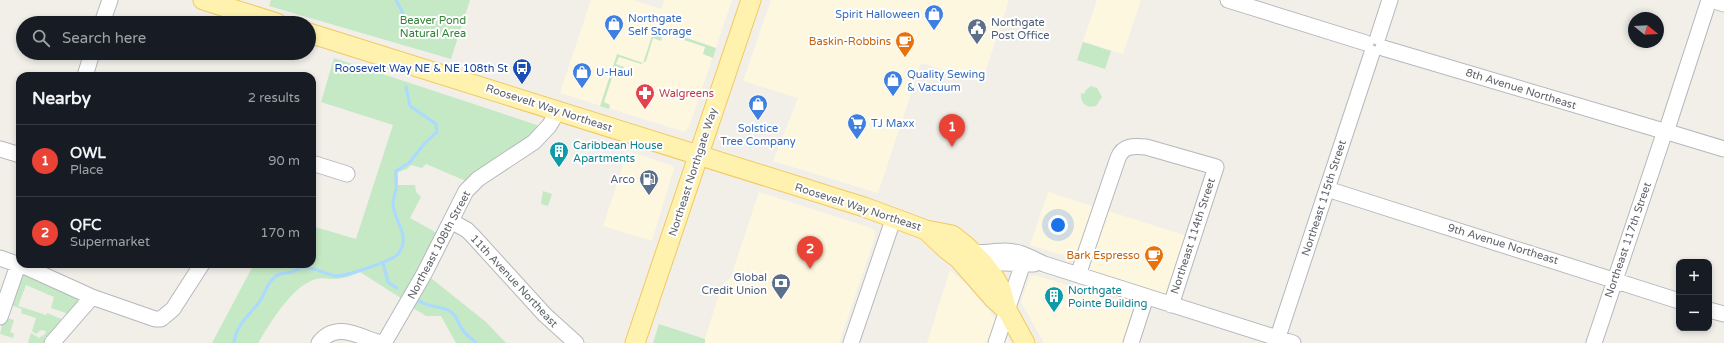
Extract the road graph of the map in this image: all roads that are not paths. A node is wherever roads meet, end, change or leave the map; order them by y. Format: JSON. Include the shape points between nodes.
{"nodes":[{"id":1,"x":110,"y":0,"type":"edge"},
{"id":2,"x":204,"y":0,"type":"edge"},
{"id":3,"x":751,"y":0,"type":"edge"},
{"id":4,"x":1228,"y":0,"type":"edge"},
{"id":5,"x":1390,"y":0,"type":"edge"},
{"id":6,"x":1710,"y":0,"type":"edge"},
{"id":7,"x":1724,"y":4,"type":"edge"},
{"id":8,"x":104,"y":16,"type":"edge"},
{"id":9,"x":254,"y":16,"type":"edge"},
{"id":10,"x":316,"y":35,"type":"edge"},
{"id":11,"x":1375,"y":45,"type":"junction"},
{"id":12,"x":90,"y":60,"type":"edge"},
{"id":13,"x":86,"y":72,"type":"edge"},
{"id":14,"x":558,"y":111,"type":"junction"},
{"id":15,"x":1665,"y":132,"type":"junction"},
{"id":16,"x":0,"y":149,"type":"edge"},
{"id":17,"x":1724,"y":150,"type":"edge"},
{"id":18,"x":16,"y":154,"type":"edge"},
{"id":19,"x":699,"y":155,"type":"junction"},
{"id":20,"x":316,"y":164,"type":"edge"},
{"id":21,"x":347,"y":174,"type":"dead end"},
{"id":22,"x":1327,"y":189,"type":"junction"},
{"id":23,"x":894,"y":217,"type":"junction"},
{"id":24,"x":451,"y":221,"type":"junction"},
{"id":25,"x":0,"y":258,"type":"edge"},
{"id":26,"x":971,"y":258,"type":"junction"},
{"id":27,"x":1023,"y":263,"type":"junction"},
{"id":28,"x":16,"y":264,"type":"edge"},
{"id":29,"x":1044,"y":264,"type":"junction"},
{"id":30,"x":17,"y":268,"type":"edge"},
{"id":31,"x":25,"y":268,"type":"edge"},
{"id":32,"x":199,"y":268,"type":"edge"},
{"id":33,"x":1078,"y":275,"type":"junction"},
{"id":34,"x":1614,"y":280,"type":"junction"},
{"id":35,"x":92,"y":297,"type":"junction"},
{"id":36,"x":1146,"y":297,"type":"junction"},
{"id":37,"x":1676,"y":300,"type":"edge"},
{"id":38,"x":1171,"y":304,"type":"junction"},
{"id":39,"x":1007,"y":310,"type":"junction"},
{"id":40,"x":1712,"y":311,"type":"edge"},
{"id":41,"x":1724,"y":314,"type":"edge"},
{"id":42,"x":0,"y":317,"type":"edge"},
{"id":43,"x":322,"y":339,"type":"edge"},
{"id":44,"x":1277,"y":341,"type":"edge"},
{"id":45,"x":52,"y":343,"type":"edge"},
{"id":46,"x":380,"y":343,"type":"edge"},
{"id":47,"x":384,"y":343,"type":"edge"},
{"id":48,"x":576,"y":343,"type":"edge"},
{"id":49,"x":635,"y":343,"type":"edge"},
{"id":50,"x":851,"y":343,"type":"edge"},
{"id":51,"x":996,"y":343,"type":"edge"},
{"id":52,"x":1025,"y":343,"type":"edge"},
{"id":53,"x":1131,"y":343,"type":"edge"},
{"id":54,"x":1293,"y":343,"type":"edge"},
{"id":55,"x":1594,"y":343,"type":"edge"}],
"edges":[{"from":1,"to":8,"type":"street"},
{"from":2,"to":9,"type":"main road"},
{"from":3,"to":19,"type":"main road","name":"Northeast Northgate Way"},
{"from":4,"to":11,"type":"street","name":"8th Avenue Northeast"},
{"from":5,"to":11,"type":"street","name":"Northeast 115th Street"},
{"from":6,"to":7,"type":"street"},
{"from":6,"to":15,"type":"street","name":"Northeast 117th Street"},
{"from":10,"to":14,"type":"main road","name":"Roosevelt Way Northeast"},
{"from":11,"to":15,"type":"street","name":"8th Avenue Northeast"},
{"from":11,"to":22,"type":"street","name":"Northeast 115th Street"},
{"from":12,"to":13,"type":"street"},
{"from":14,"to":19,"type":"main road","name":"Roosevelt Way Northeast"},
{"from":14,"to":24,"type":"street","name":"Northeast 108th Street","via":[[549,126],[534,142],[472,184]]},
{"from":15,"to":17,"type":"street","name":"8th Avenue Northeast"},
{"from":15,"to":34,"type":"street","name":"Northeast 117th Street"},
{"from":16,"to":18,"type":"street"},
{"from":19,"to":23,"type":"main road","name":"Roosevelt Way Northeast"},
{"from":19,"to":49,"type":"main road","name":"Northeast Northgate Way"},
{"from":20,"to":21,"type":"street"},
{"from":22,"to":34,"type":"street","name":"9th Avenue Northeast"},
{"from":22,"to":44,"type":"street","name":"Northeast 115th Street"},
{"from":23,"to":26,"type":"main road","name":"Roosevelt Way Northeast","via":[[926,230],[946,249]]},
{"from":23,"to":50,"type":"street"},
{"from":24,"to":47,"type":"street","name":"Northeast 108th Street","via":[[408,304]]},
{"from":24,"to":48,"type":"street","name":"11th Avenue Northeast","via":[[473,236],[545,316]]},
{"from":25,"to":28,"type":"street"},
{"from":26,"to":27,"type":"street"},
{"from":26,"to":29,"type":"street","via":[[986,253],[1009,251]]},
{"from":26,"to":39,"type":"main road","name":"Roosevelt Way Northeast","via":[[994,299]]},
{"from":27,"to":29,"type":"street"},
{"from":27,"to":39,"type":"street"},
{"from":29,"to":33,"type":"street"},
{"from":30,"to":42,"type":"street"},
{"from":31,"to":35,"type":"street"},
{"from":32,"to":35,"type":"street","via":[[173,309],[161,319]]},
{"from":33,"to":36,"type":"street"},
{"from":33,"to":38,"type":"street","name":"Northeast 114th Street","via":[[1122,151],[1130,147],[1146,146],[1216,167]]},
{"from":34,"to":37,"type":"street","name":"9th Avenue Northeast"},
{"from":34,"to":55,"type":"street","name":"Northeast 117th Street"},
{"from":35,"to":45,"type":"street"},
{"from":36,"to":38,"type":"street"},
{"from":36,"to":53,"type":"street"},
{"from":38,"to":44,"type":"street"},
{"from":39,"to":51,"type":"street"},
{"from":39,"to":52,"type":"main road","name":"Roosevelt Way Northeast"},
{"from":40,"to":41,"type":"street"},
{"from":43,"to":46,"type":"street","via":[[332,332],[339,331]]},
{"from":44,"to":54,"type":"street"}]}
